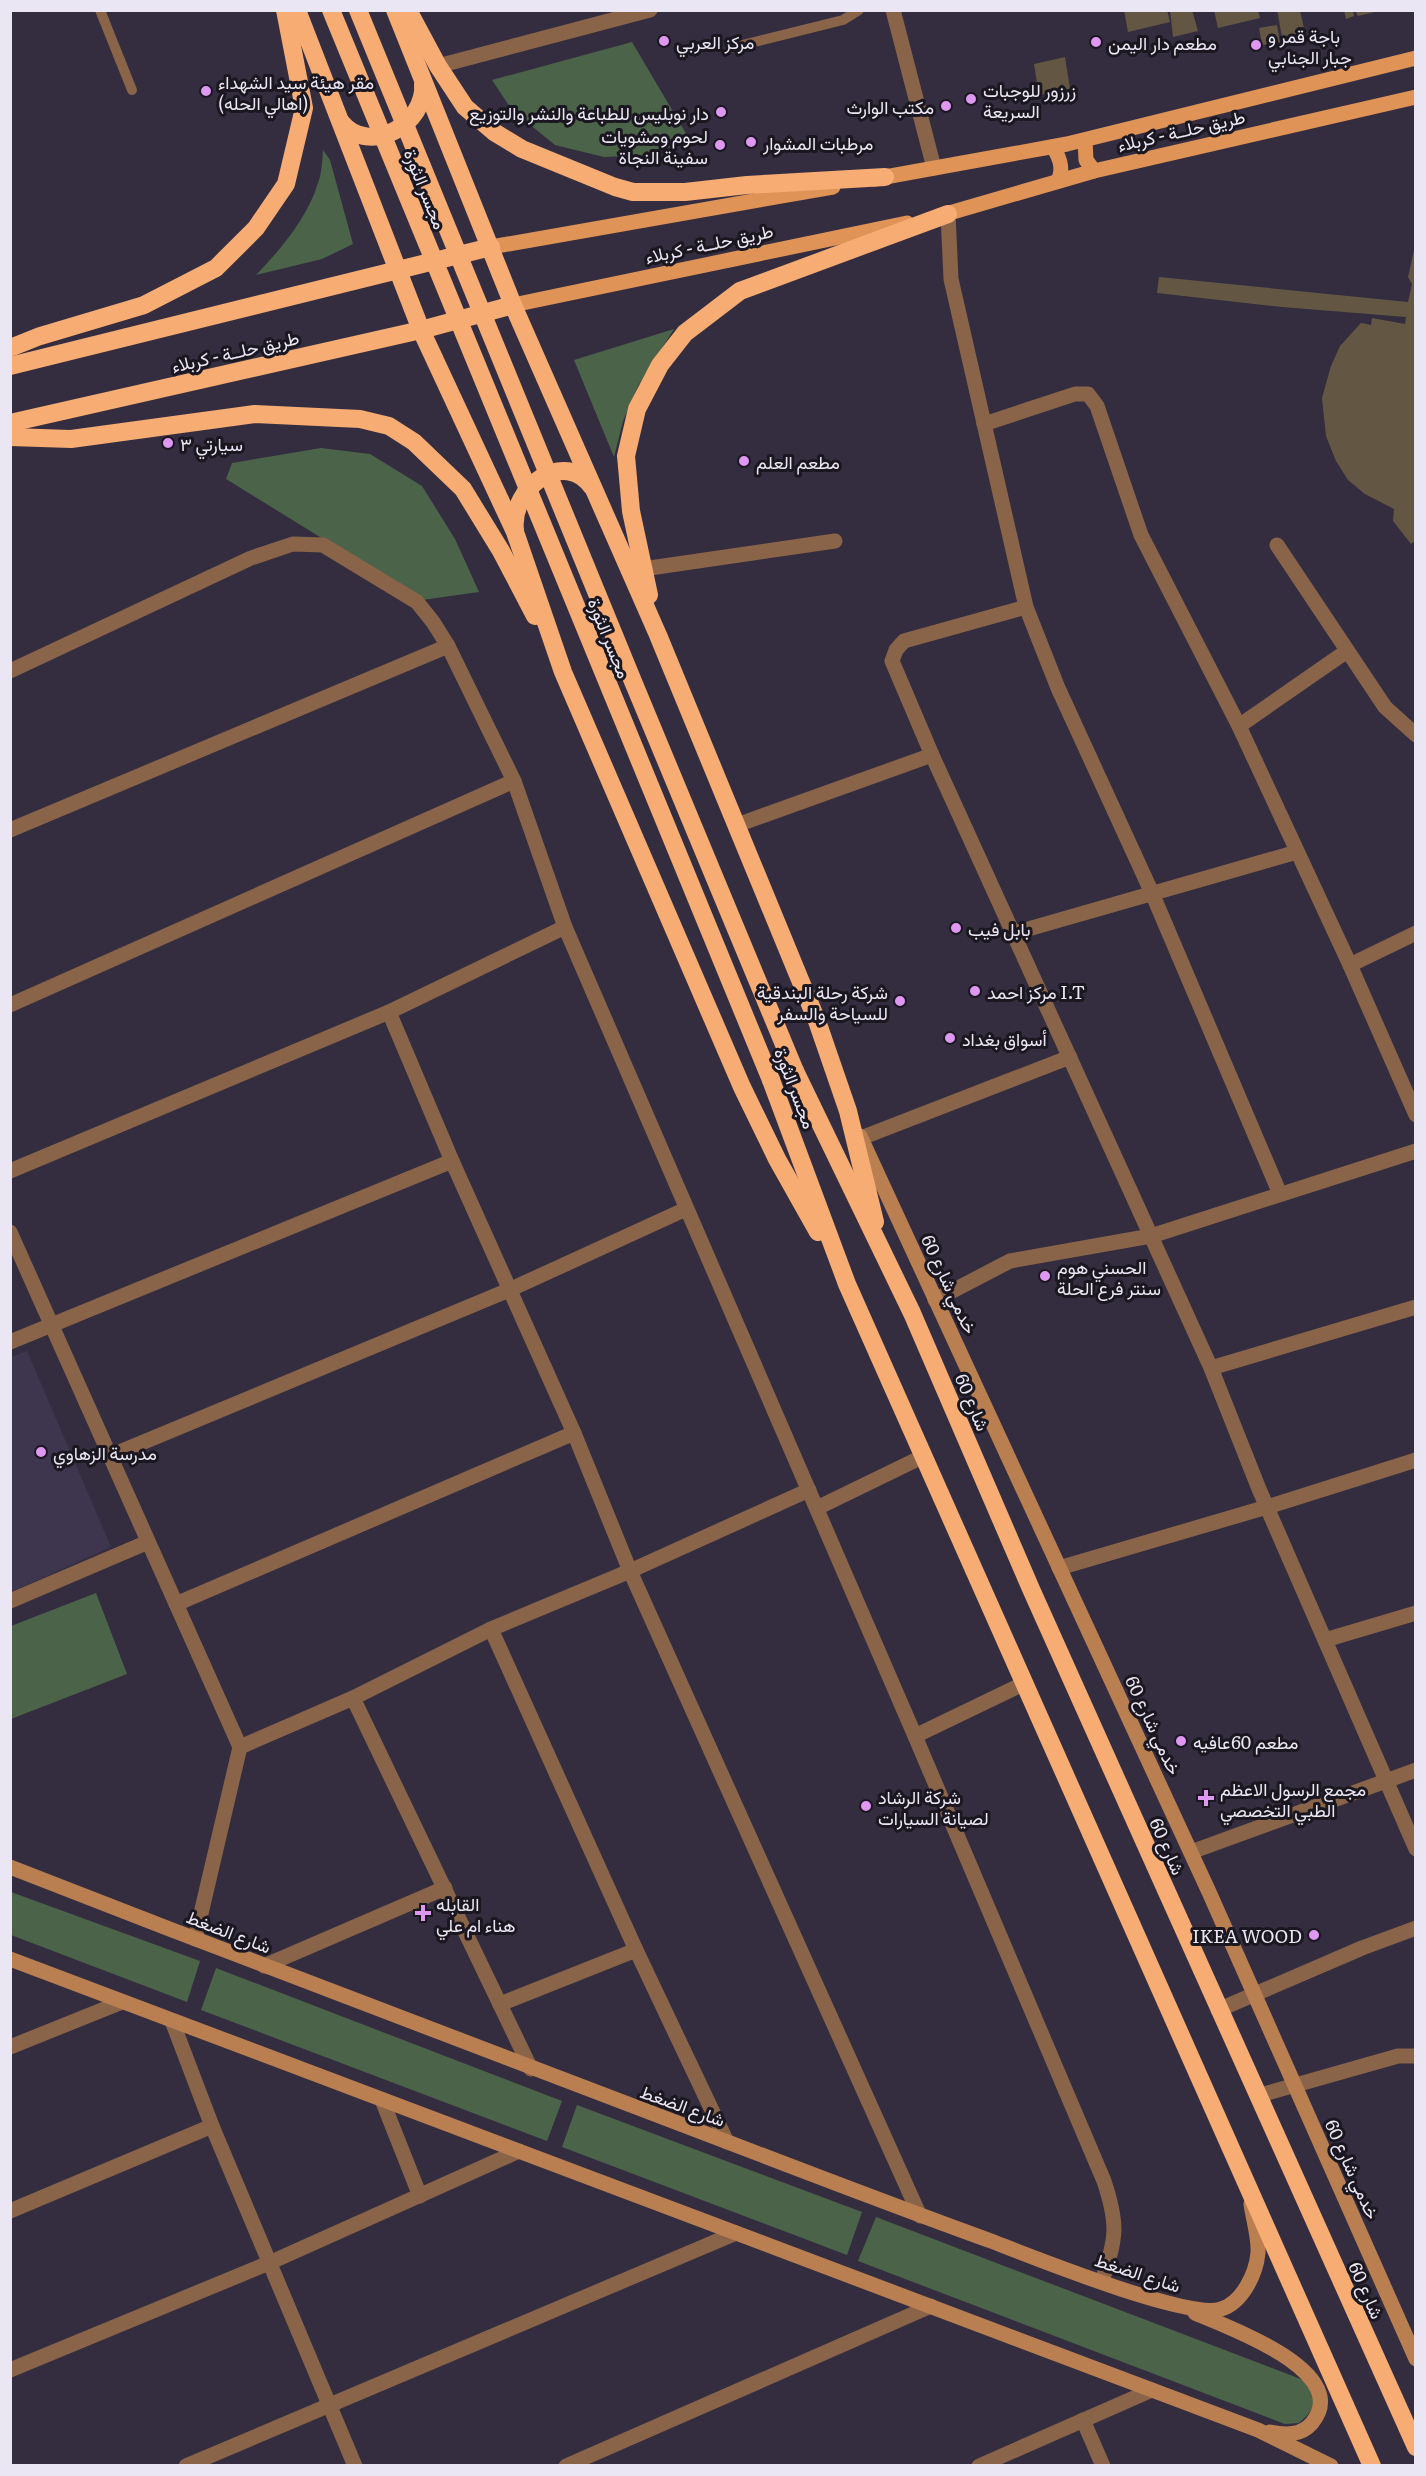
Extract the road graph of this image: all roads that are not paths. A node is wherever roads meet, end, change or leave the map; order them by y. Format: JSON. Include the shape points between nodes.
{"nodes":[{"id":1,"x":99,"y":10,"type":"edge"},
{"id":2,"x":285,"y":10,"type":"edge"},
{"id":3,"x":297,"y":10,"type":"edge"},
{"id":4,"x":331,"y":10,"type":"edge"},
{"id":5,"x":358,"y":10,"type":"edge"},
{"id":6,"x":395,"y":10,"type":"edge"},
{"id":7,"x":408,"y":10,"type":"edge"},
{"id":8,"x":650,"y":10,"type":"edge"},
{"id":9,"x":859,"y":10,"type":"edge"},
{"id":10,"x":893,"y":10,"type":"edge"},
{"id":11,"x":730,"y":48,"type":"dead end"},
{"id":12,"x":1416,"y":58,"type":"edge"},
{"id":13,"x":430,"y":70,"type":"junction"},
{"id":14,"x":132,"y":90,"type":"dead end"},
{"id":15,"x":1416,"y":97,"type":"edge"},
{"id":16,"x":340,"y":121,"type":"junction"},
{"id":17,"x":1086,"y":140,"type":"junction"},
{"id":18,"x":1053,"y":147,"type":"junction"},
{"id":19,"x":934,"y":168,"type":"junction"},
{"id":20,"x":1094,"y":171,"type":"junction"},
{"id":21,"x":885,"y":177,"type":"junction"},
{"id":22,"x":1058,"y":181,"type":"junction"},
{"id":23,"x":948,"y":214,"type":"junction"},
{"id":24,"x":491,"y":247,"type":"junction"},
{"id":25,"x":398,"y":270,"type":"junction"},
{"id":26,"x":513,"y":305,"type":"junction"},
{"id":27,"x":421,"y":330,"type":"junction"},
{"id":28,"x":10,"y":348,"type":"edge"},
{"id":29,"x":10,"y":366,"type":"edge"},
{"id":30,"x":10,"y":423,"type":"edge"},
{"id":31,"x":984,"y":424,"type":"junction"},
{"id":32,"x":10,"y":437,"type":"edge"},
{"id":33,"x":597,"y":496,"type":"junction"},
{"id":34,"x":515,"y":532,"type":"junction"},
{"id":35,"x":835,"y":541,"type":"dead end"},
{"id":36,"x":1277,"y":545,"type":"dead end"},
{"id":37,"x":643,"y":569,"type":"junction"},
{"id":38,"x":1026,"y":607,"type":"junction"},
{"id":39,"x":658,"y":635,"type":"junction"},
{"id":40,"x":448,"y":646,"type":"junction"},
{"id":41,"x":1347,"y":651,"type":"junction"},
{"id":42,"x":10,"y":671,"type":"edge"},
{"id":43,"x":563,"y":672,"type":"junction"},
{"id":44,"x":1239,"y":726,"type":"junction"},
{"id":45,"x":1416,"y":735,"type":"edge"},
{"id":46,"x":932,"y":755,"type":"junction"},
{"id":47,"x":514,"y":781,"type":"junction"},
{"id":48,"x":736,"y":825,"type":"junction"},
{"id":49,"x":10,"y":830,"type":"edge"},
{"id":50,"x":1297,"y":852,"type":"junction"},
{"id":51,"x":1152,"y":893,"type":"junction"},
{"id":52,"x":565,"y":927,"type":"junction"},
{"id":53,"x":1014,"y":933,"type":"junction"},
{"id":54,"x":1416,"y":933,"type":"edge"},
{"id":55,"x":1350,"y":965,"type":"junction"},
{"id":56,"x":10,"y":1005,"type":"edge"},
{"id":57,"x":388,"y":1011,"type":"junction"},
{"id":58,"x":1070,"y":1058,"type":"junction"},
{"id":59,"x":1411,"y":1093,"type":"edge"},
{"id":60,"x":848,"y":1111,"type":"junction"},
{"id":61,"x":1416,"y":1115,"type":"edge"},
{"id":62,"x":861,"y":1138,"type":"junction"},
{"id":63,"x":1416,"y":1151,"type":"edge"},
{"id":64,"x":452,"y":1161,"type":"junction"},
{"id":65,"x":10,"y":1171,"type":"edge"},
{"id":66,"x":1280,"y":1194,"type":"junction"},
{"id":67,"x":686,"y":1209,"type":"junction"},
{"id":68,"x":10,"y":1232,"type":"edge"},
{"id":69,"x":1151,"y":1236,"type":"junction"},
{"id":70,"x":886,"y":1262,"type":"junction"},
{"id":71,"x":847,"y":1284,"type":"junction"},
{"id":72,"x":509,"y":1290,"type":"junction"},
{"id":73,"x":935,"y":1300,"type":"junction"},
{"id":74,"x":1416,"y":1307,"type":"edge"},
{"id":75,"x":52,"y":1325,"type":"junction"},
{"id":76,"x":10,"y":1342,"type":"edge"},
{"id":77,"x":1211,"y":1368,"type":"junction"},
{"id":78,"x":574,"y":1433,"type":"junction"},
{"id":79,"x":110,"y":1456,"type":"junction"},
{"id":80,"x":924,"y":1456,"type":"junction"},
{"id":81,"x":1416,"y":1460,"type":"edge"},
{"id":82,"x":809,"y":1490,"type":"junction"},
{"id":83,"x":1267,"y":1507,"type":"junction"},
{"id":84,"x":817,"y":1508,"type":"junction"},
{"id":85,"x":148,"y":1542,"type":"junction"},
{"id":86,"x":1059,"y":1568,"type":"junction"},
{"id":87,"x":630,"y":1571,"type":"junction"},
{"id":88,"x":10,"y":1601,"type":"edge"},
{"id":89,"x":176,"y":1604,"type":"junction"},
{"id":90,"x":1416,"y":1613,"type":"edge"},
{"id":91,"x":491,"y":1629,"type":"junction"},
{"id":92,"x":1325,"y":1640,"type":"junction"},
{"id":93,"x":1025,"y":1683,"type":"junction"},
{"id":94,"x":353,"y":1698,"type":"junction"},
{"id":95,"x":915,"y":1736,"type":"junction"},
{"id":96,"x":240,"y":1747,"type":"junction"},
{"id":97,"x":1416,"y":1770,"type":"edge"},
{"id":98,"x":1387,"y":1781,"type":"junction"},
{"id":99,"x":1416,"y":1849,"type":"edge"},
{"id":100,"x":1191,"y":1852,"type":"junction"},
{"id":101,"x":10,"y":1867,"type":"edge"},
{"id":102,"x":445,"y":1888,"type":"junction"},
{"id":103,"x":1416,"y":1928,"type":"edge"},
{"id":104,"x":195,"y":1940,"type":"junction"},
{"id":105,"x":636,"y":1950,"type":"junction"},
{"id":106,"x":10,"y":1959,"type":"edge"},
{"id":107,"x":264,"y":1966,"type":"junction"},
{"id":108,"x":1255,"y":1994,"type":"junction"},
{"id":109,"x":122,"y":2002,"type":"junction"},
{"id":110,"x":500,"y":2004,"type":"junction"},
{"id":111,"x":1218,"y":2010,"type":"junction"},
{"id":112,"x":172,"y":2020,"type":"junction"},
{"id":113,"x":10,"y":2047,"type":"edge"},
{"id":114,"x":1416,"y":2056,"type":"edge"},
{"id":115,"x":531,"y":2069,"type":"junction"},
{"id":116,"x":1295,"y":2086,"type":"junction"},
{"id":117,"x":1257,"y":2096,"type":"junction"},
{"id":118,"x":382,"y":2100,"type":"junction"},
{"id":119,"x":212,"y":2126,"type":"junction"},
{"id":120,"x":727,"y":2142,"type":"junction"},
{"id":121,"x":519,"y":2151,"type":"junction"},
{"id":122,"x":1249,"y":2189,"type":"junction"},
{"id":123,"x":420,"y":2196,"type":"junction"},
{"id":124,"x":10,"y":2211,"type":"edge"},
{"id":125,"x":920,"y":2216,"type":"junction"},
{"id":126,"x":736,"y":2233,"type":"junction"},
{"id":127,"x":269,"y":2263,"type":"junction"},
{"id":128,"x":1102,"y":2281,"type":"junction"},
{"id":129,"x":1173,"y":2304,"type":"junction"},
{"id":130,"x":931,"y":2306,"type":"junction"},
{"id":131,"x":1416,"y":2359,"type":"edge"},
{"id":132,"x":10,"y":2370,"type":"edge"},
{"id":133,"x":1152,"y":2390,"type":"junction"},
{"id":134,"x":329,"y":2405,"type":"junction"},
{"id":135,"x":1083,"y":2420,"type":"junction"},
{"id":136,"x":1258,"y":2430,"type":"junction"},
{"id":137,"x":1416,"y":2447,"type":"edge"},
{"id":138,"x":189,"y":2465,"type":"edge"},
{"id":139,"x":355,"y":2466,"type":"edge"},
{"id":140,"x":566,"y":2466,"type":"edge"},
{"id":141,"x":979,"y":2466,"type":"edge"},
{"id":142,"x":1103,"y":2466,"type":"edge"},
{"id":143,"x":1331,"y":2466,"type":"edge"},
{"id":144,"x":1372,"y":2466,"type":"edge"}],
"edges":[{"from":1,"to":14,"type":"lane"},
{"from":2,"to":28,"type":"highway","via":[[304,108],[286,184],[256,228],[216,268],[144,305]]},
{"from":3,"to":16,"type":"highway"},
{"from":4,"to":71,"type":"highway","name":"مجسر الثورة","bridge":true,"via":[[771,1080]]},
{"from":5,"to":70,"type":"highway","name":"مجسر الثورة","bridge":true,"via":[[795,1071]]},
{"from":6,"to":13,"type":"highway"},
{"from":7,"to":13,"type":"highway"},
{"from":8,"to":13,"type":"street"},
{"from":9,"to":11,"type":"lane","via":[[843,20]]},
{"from":10,"to":19,"type":"street"},
{"from":12,"to":17,"type":"main road","name":"طريق حلــة - كربلاء"},
{"from":13,"to":16,"type":"highway","via":[[417,112],[397,129],[361,137]]},
{"from":13,"to":21,"type":"highway","via":[[494,132],[522,149],[624,190],[685,192]]},
{"from":13,"to":24,"type":"highway"},
{"from":15,"to":20,"type":"main road","name":"طريق حلــة - كربلاء"},
{"from":16,"to":25,"type":"highway"},
{"from":17,"to":18,"type":"main road","name":"طريق حلــة - كربلاء"},
{"from":17,"to":20,"type":"main road","via":[[1084,154]]},
{"from":18,"to":19,"type":"main road","name":"طريق حلــة - كربلاء"},
{"from":18,"to":22,"type":"main road","via":[[1061,163]]},
{"from":19,"to":21,"type":"main road","name":"طريق حلــة - كربلاء"},
{"from":20,"to":22,"type":"main road","name":"طريق حلــة - كربلاء"},
{"from":21,"to":24,"type":"main road","name":"طريق حلــة - كربلاء"},
{"from":22,"to":23,"type":"main road","name":"طريق حلــة - كربلاء"},
{"from":23,"to":26,"type":"main road","name":"طريق حلــة - كربلاء"},
{"from":23,"to":31,"type":"street","via":[[951,279]]},
{"from":23,"to":37,"type":"highway","via":[[741,291],[685,333],[660,365],[637,409],[626,456],[631,511]]},
{"from":24,"to":25,"type":"highway","name":"طريق حلــة - كربلاء"},
{"from":24,"to":26,"type":"highway"},
{"from":25,"to":27,"type":"highway"},
{"from":25,"to":29,"type":"highway","name":"طريق حلــة - كربلاء"},
{"from":26,"to":27,"type":"highway","name":"طريق حلــة - كربلاء"},
{"from":26,"to":33,"type":"highway"},
{"from":27,"to":30,"type":"highway","name":"طريق حلــة - كربلاء"},
{"from":27,"to":34,"type":"highway"},
{"from":31,"to":38,"type":"street"},
{"from":31,"to":44,"type":"street","via":[[1075,394],[1088,394],[1097,406],[1142,535]]},
{"from":32,"to":43,"type":"highway","via":[[71,439],[255,414],[360,419],[389,426],[414,442],[463,489],[501,551]]},
{"from":33,"to":34,"type":"highway","via":[[582,476],[560,472],[540,478],[519,501]]},
{"from":33,"to":39,"type":"highway"},
{"from":34,"to":43,"type":"highway"},
{"from":35,"to":37,"type":"street"},
{"from":36,"to":41,"type":"street"},
{"from":37,"to":39,"type":"highway"},
{"from":38,"to":46,"type":"street","via":[[904,642],[896,650],[892,661]]},
{"from":38,"to":51,"type":"street","via":[[1058,688]]},
{"from":39,"to":48,"type":"highway"},
{"from":40,"to":42,"type":"street","via":[[417,602],[323,545],[293,544],[251,558]]},
{"from":40,"to":47,"type":"street"},
{"from":40,"to":49,"type":"street"},
{"from":41,"to":44,"type":"street"},
{"from":41,"to":45,"type":"street","via":[[1385,707]]},
{"from":43,"to":71,"type":"highway","via":[[742,1087]]},
{"from":44,"to":50,"type":"street"},
{"from":46,"to":48,"type":"street"},
{"from":46,"to":53,"type":"street"},
{"from":47,"to":52,"type":"street"},
{"from":47,"to":56,"type":"street"},
{"from":48,"to":60,"type":"highway","via":[[818,1021]]},
{"from":50,"to":51,"type":"street"},
{"from":50,"to":55,"type":"street"},
{"from":51,"to":53,"type":"street"},
{"from":51,"to":66,"type":"street"},
{"from":52,"to":57,"type":"street"},
{"from":52,"to":67,"type":"street"},
{"from":53,"to":58,"type":"street"},
{"from":54,"to":55,"type":"street"},
{"from":55,"to":59,"type":"street"},
{"from":57,"to":64,"type":"street"},
{"from":57,"to":65,"type":"street"},
{"from":58,"to":62,"type":"street"},
{"from":58,"to":69,"type":"street"},
{"from":59,"to":61,"type":"street"},
{"from":60,"to":62,"type":"street","name":"خدمي شارع 60"},
{"from":60,"to":70,"type":"highway"},
{"from":62,"to":73,"type":"street","name":"خدمي شارع 60"},
{"from":63,"to":66,"type":"street"},
{"from":64,"to":72,"type":"street"},
{"from":64,"to":75,"type":"street"},
{"from":66,"to":69,"type":"street"},
{"from":67,"to":72,"type":"street"},
{"from":67,"to":82,"type":"street"},
{"from":68,"to":75,"type":"street"},
{"from":69,"to":73,"type":"street","via":[[1010,1260]]},
{"from":69,"to":77,"type":"street"},
{"from":70,"to":111,"type":"highway","name":"شارع 60","via":[[912,1313]]},
{"from":71,"to":80,"type":"highway"},
{"from":72,"to":78,"type":"street"},
{"from":72,"to":79,"type":"street"},
{"from":73,"to":86,"type":"street","name":"خدمي شارع 60"},
{"from":74,"to":77,"type":"street"},
{"from":75,"to":76,"type":"street"},
{"from":75,"to":79,"type":"street"},
{"from":77,"to":83,"type":"street"},
{"from":78,"to":87,"type":"street"},
{"from":78,"to":89,"type":"street"},
{"from":79,"to":85,"type":"street"},
{"from":80,"to":84,"type":"street"},
{"from":80,"to":93,"type":"highway"},
{"from":81,"to":83,"type":"street"},
{"from":82,"to":84,"type":"street"},
{"from":82,"to":87,"type":"street"},
{"from":83,"to":86,"type":"street"},
{"from":83,"to":92,"type":"street"},
{"from":84,"to":95,"type":"street"},
{"from":85,"to":88,"type":"street"},
{"from":85,"to":89,"type":"street"},
{"from":86,"to":100,"type":"street","name":"خدمي شارع 60"},
{"from":87,"to":91,"type":"street"},
{"from":87,"to":125,"type":"street"},
{"from":89,"to":96,"type":"street"},
{"from":90,"to":92,"type":"street"},
{"from":91,"to":94,"type":"street"},
{"from":91,"to":105,"type":"street"},
{"from":92,"to":98,"type":"street"},
{"from":93,"to":95,"type":"street"},
{"from":93,"to":122,"type":"highway"},
{"from":94,"to":96,"type":"street"},
{"from":94,"to":102,"type":"street"},
{"from":95,"to":128,"type":"street","via":[[1114,2210],[1115,2235]]},
{"from":96,"to":104,"type":"street"},
{"from":97,"to":98,"type":"street"},
{"from":98,"to":99,"type":"street"},
{"from":98,"to":100,"type":"street"},
{"from":100,"to":108,"type":"street","name":"خدمي شارع 60"},
{"from":101,"to":104,"type":"street","name":"شارع الضغط"},
{"from":102,"to":107,"type":"street"},
{"from":102,"to":110,"type":"street"},
{"from":103,"to":108,"type":"street"},
{"from":104,"to":107,"type":"street","name":"شارع الضغط"},
{"from":105,"to":110,"type":"street"},
{"from":105,"to":120,"type":"street"},
{"from":106,"to":109,"type":"street"},
{"from":107,"to":115,"type":"street","name":"شارع الضغط"},
{"from":108,"to":111,"type":"street"},
{"from":108,"to":116,"type":"street","name":"خدمي شارع 60"},
{"from":109,"to":112,"type":"street"},
{"from":109,"to":113,"type":"street"},
{"from":110,"to":115,"type":"street"},
{"from":111,"to":117,"type":"highway","name":"شارع 60"},
{"from":112,"to":118,"type":"street"},
{"from":112,"to":119,"type":"street"},
{"from":114,"to":116,"type":"street","via":[[1398,2056]]},
{"from":115,"to":120,"type":"street","name":"شارع الضغط"},
{"from":116,"to":117,"type":"street"},
{"from":116,"to":131,"type":"street","name":"خدمي شارع 60"},
{"from":117,"to":137,"type":"highway","name":"شارع 60"},
{"from":118,"to":121,"type":"street"},
{"from":118,"to":123,"type":"street"},
{"from":119,"to":124,"type":"street"},
{"from":119,"to":127,"type":"street"},
{"from":120,"to":125,"type":"street","name":"شارع الضغط"},
{"from":121,"to":123,"type":"street"},
{"from":121,"to":126,"type":"street"},
{"from":122,"to":129,"type":"street","name":"شارع الضغط","via":[[1258,2252],[1253,2276],[1238,2299],[1221,2309]]},
{"from":122,"to":144,"type":"highway"},
{"from":123,"to":127,"type":"street"},
{"from":125,"to":128,"type":"street","name":"شارع الضغط"},
{"from":126,"to":130,"type":"street"},
{"from":126,"to":134,"type":"street"},
{"from":127,"to":132,"type":"street"},
{"from":127,"to":134,"type":"street"},
{"from":128,"to":129,"type":"street","name":"شارع الضغط"},
{"from":129,"to":136,"type":"street","via":[[1275,2350],[1312,2378],[1321,2392],[1322,2404],[1309,2426],[1284,2435]]},
{"from":130,"to":133,"type":"street"},
{"from":130,"to":140,"type":"street"},
{"from":133,"to":135,"type":"street"},
{"from":133,"to":136,"type":"street"},
{"from":134,"to":138,"type":"street"},
{"from":134,"to":139,"type":"street"},
{"from":135,"to":141,"type":"street"},
{"from":135,"to":142,"type":"street"},
{"from":136,"to":143,"type":"street"}]}
